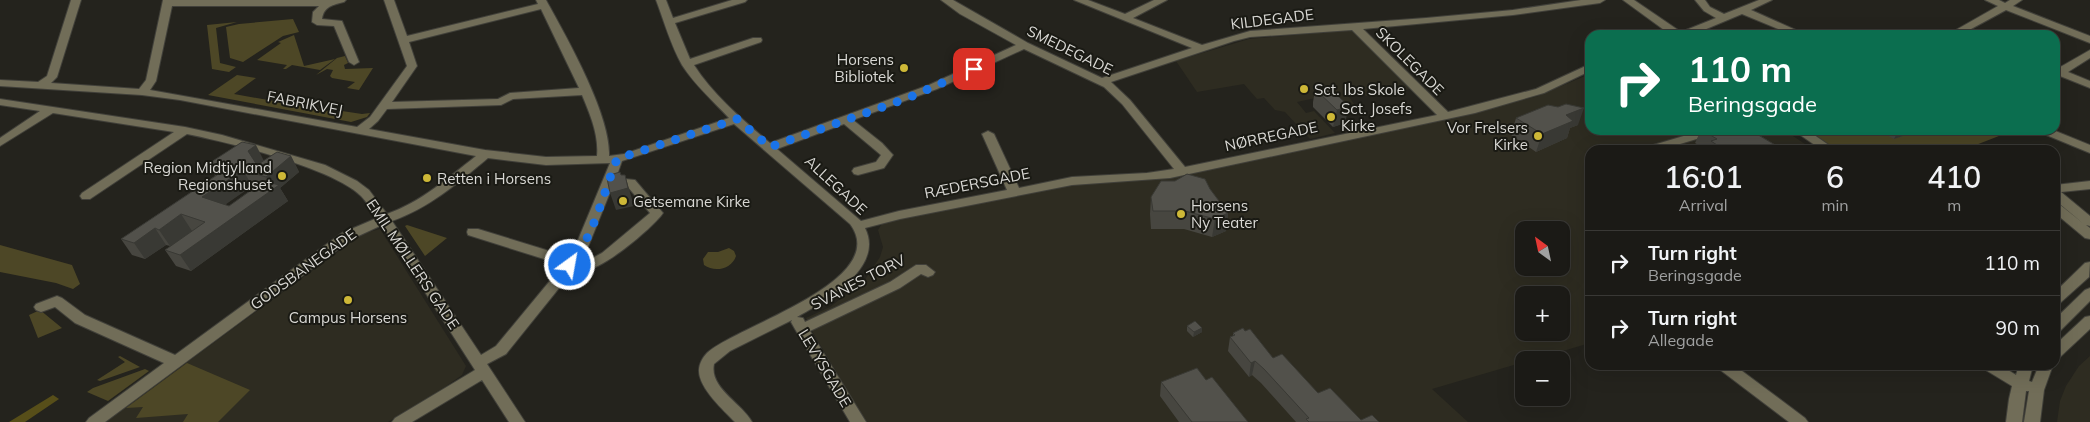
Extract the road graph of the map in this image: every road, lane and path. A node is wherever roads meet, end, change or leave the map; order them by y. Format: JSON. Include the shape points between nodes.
{"nodes":[{"id":1,"x":76,"y":0,"type":"edge"},
{"id":2,"x":341,"y":0,"type":"edge"},
{"id":3,"x":390,"y":0,"type":"edge"},
{"id":4,"x":661,"y":0,"type":"edge"},
{"id":5,"x":742,"y":0,"type":"edge"},
{"id":6,"x":946,"y":0,"type":"edge"},
{"id":7,"x":1079,"y":0,"type":"edge"},
{"id":8,"x":1162,"y":0,"type":"edge"},
{"id":9,"x":1600,"y":0,"type":"edge"},
{"id":10,"x":1628,"y":0,"type":"edge"},
{"id":11,"x":1700,"y":0,"type":"edge"},
{"id":12,"x":1767,"y":0,"type":"edge"},
{"id":13,"x":1990,"y":0,"type":"edge"},
{"id":14,"x":2017,"y":0,"type":"edge"},
{"id":15,"x":167,"y":2,"type":"edge"},
{"id":16,"x":286,"y":2,"type":"edge"},
{"id":17,"x":327,"y":2,"type":"junction"},
{"id":18,"x":543,"y":3,"type":"edge"},
{"id":19,"x":2006,"y":6,"type":"junction"},
{"id":20,"x":1744,"y":11,"type":"junction"},
{"id":21,"x":1126,"y":18,"type":"junction"},
{"id":22,"x":1724,"y":19,"type":"junction"},
{"id":23,"x":669,"y":22,"type":"junction"},
{"id":24,"x":1354,"y":26,"type":"junction"},
{"id":25,"x":1671,"y":30,"type":"edge"},
{"id":26,"x":1696,"y":30,"type":"edge"},
{"id":27,"x":1790,"y":30,"type":"edge"},
{"id":28,"x":1961,"y":30,"type":"edge"},
{"id":29,"x":403,"y":40,"type":"junction"},
{"id":30,"x":757,"y":40,"type":"dead end"},
{"id":31,"x":2090,"y":40,"type":"edge"},
{"id":32,"x":1024,"y":45,"type":"junction"},
{"id":33,"x":1201,"y":48,"type":"junction"},
{"id":34,"x":2090,"y":53,"type":"edge"},
{"id":35,"x":354,"y":62,"type":"dead end"},
{"id":36,"x":687,"y":64,"type":"junction"},
{"id":37,"x":1585,"y":69,"type":"edge"},
{"id":38,"x":2060,"y":72,"type":"edge"},
{"id":39,"x":2060,"y":75,"type":"edge"},
{"id":40,"x":1102,"y":82,"type":"junction"},
{"id":41,"x":0,"y":83,"type":"edge"},
{"id":42,"x":41,"y":85,"type":"junction"},
{"id":43,"x":2090,"y":85,"type":"edge"},
{"id":44,"x":586,"y":91,"type":"junction"},
{"id":45,"x":142,"y":92,"type":"junction"},
{"id":46,"x":0,"y":102,"type":"edge"},
{"id":47,"x":382,"y":106,"type":"junction"},
{"id":48,"x":50,"y":110,"type":"junction"},
{"id":49,"x":1445,"y":116,"type":"junction"},
{"id":50,"x":737,"y":119,"type":"junction"},
{"id":51,"x":846,"y":120,"type":"junction"},
{"id":52,"x":185,"y":130,"type":"junction"},
{"id":53,"x":360,"y":130,"type":"junction"},
{"id":54,"x":988,"y":134,"type":"dead end"},
{"id":55,"x":1699,"y":135,"type":"edge"},
{"id":56,"x":1807,"y":135,"type":"edge"},
{"id":57,"x":2055,"y":135,"type":"edge"},
{"id":58,"x":0,"y":143,"type":"edge"},
{"id":59,"x":1664,"y":145,"type":"edge"},
{"id":60,"x":1822,"y":145,"type":"edge"},
{"id":61,"x":770,"y":147,"type":"junction"},
{"id":62,"x":2090,"y":149,"type":"edge"},
{"id":63,"x":485,"y":154,"type":"junction"},
{"id":64,"x":617,"y":159,"type":"junction"},
{"id":65,"x":603,"y":160,"type":"junction"},
{"id":66,"x":1182,"y":171,"type":"junction"},
{"id":67,"x":858,"y":172,"type":"dead end"},
{"id":68,"x":1102,"y":179,"type":"joint"},
{"id":69,"x":609,"y":180,"type":"junction"},
{"id":70,"x":2090,"y":185,"type":"edge"},
{"id":71,"x":2060,"y":188,"type":"edge"},
{"id":72,"x":1015,"y":193,"type":"junction"},
{"id":73,"x":86,"y":196,"type":"dead end"},
{"id":74,"x":2060,"y":198,"type":"edge"},
{"id":75,"x":2060,"y":211,"type":"edge"},
{"id":76,"x":383,"y":218,"type":"junction"},
{"id":77,"x":2090,"y":222,"type":"edge"},
{"id":78,"x":858,"y":226,"type":"junction"},
{"id":79,"x":474,"y":232,"type":"dead end"},
{"id":80,"x":2090,"y":235,"type":"edge"},
{"id":81,"x":572,"y":264,"type":"junction"},
{"id":82,"x":2090,"y":266,"type":"edge"},
{"id":83,"x":586,"y":267,"type":"dead end"},
{"id":84,"x":928,"y":272,"type":"dead end"},
{"id":85,"x":2090,"y":293,"type":"edge"},
{"id":86,"x":2060,"y":296,"type":"edge"},
{"id":87,"x":41,"y":308,"type":"dead end"},
{"id":88,"x":791,"y":315,"type":"junction"},
{"id":89,"x":2090,"y":321,"type":"edge"},
{"id":90,"x":2060,"y":322,"type":"edge"},
{"id":91,"x":802,"y":329,"type":"junction"},
{"id":92,"x":2060,"y":348,"type":"edge"},
{"id":93,"x":176,"y":362,"type":"junction"},
{"id":94,"x":480,"y":368,"type":"junction"},
{"id":95,"x":1731,"y":370,"type":"edge"},
{"id":96,"x":1999,"y":370,"type":"edge"},
{"id":97,"x":2024,"y":370,"type":"edge"},
{"id":98,"x":2044,"y":370,"type":"edge"},
{"id":99,"x":2020,"y":384,"type":"junction"},
{"id":100,"x":2036,"y":390,"type":"junction"},
{"id":101,"x":94,"y":422,"type":"edge"},
{"id":102,"x":400,"y":422,"type":"edge"},
{"id":103,"x":516,"y":422,"type":"edge"},
{"id":104,"x":744,"y":422,"type":"edge"},
{"id":105,"x":858,"y":422,"type":"edge"},
{"id":106,"x":1800,"y":422,"type":"edge"},
{"id":107,"x":2014,"y":422,"type":"edge"},
{"id":108,"x":2032,"y":422,"type":"edge"}],
"edges":[{"from":1,"to":42,"type":"street","via":[[52,77]]},
{"from":2,"to":17,"type":"street"},
{"from":3,"to":29,"type":"street"},
{"from":4,"to":23,"type":"street","name":"ALLEGADE"},
{"from":5,"to":23,"type":"street"},
{"from":6,"to":32,"type":"street","name":"SMEDEGADE"},
{"from":7,"to":21,"type":"street"},
{"from":8,"to":21,"type":"street"},
{"from":9,"to":24,"type":"street","name":"KILDEGADE","via":[[1556,8]]},
{"from":10,"to":25,"type":"street"},
{"from":11,"to":22,"type":"street","via":[[1707,9]]},
{"from":12,"to":20,"type":"street"},
{"from":13,"to":19,"type":"street"},
{"from":14,"to":19,"type":"street"},
{"from":15,"to":16,"type":"street"},
{"from":15,"to":45,"type":"street","via":[[152,81]]},
{"from":16,"to":17,"type":"street"},
{"from":17,"to":35,"type":"street","via":[[318,12],[317,22],[338,22]]},
{"from":18,"to":29,"type":"street"},
{"from":18,"to":44,"type":"street"},
{"from":19,"to":28,"type":"street"},
{"from":19,"to":31,"type":"street"},
{"from":20,"to":22,"type":"street"},
{"from":20,"to":27,"type":"street"},
{"from":21,"to":33,"type":"street"},
{"from":22,"to":26,"type":"street"},
{"from":23,"to":36,"type":"street","name":"ALLEGADE"},
{"from":24,"to":33,"type":"street","name":"KILDEGADE","via":[[1250,34]]},
{"from":24,"to":49,"type":"street","name":"SKOLEGADE"},
{"from":29,"to":47,"type":"street","via":[[411,69]]},
{"from":30,"to":36,"type":"street"},
{"from":32,"to":40,"type":"street","name":"SMEDEGADE"},
{"from":32,"to":51,"type":"street","via":[[933,88]]},
{"from":33,"to":40,"type":"street","name":"KILDEGADE"},
{"from":34,"to":38,"type":"street"},
{"from":36,"to":50,"type":"street","name":"ALLEGADE"},
{"from":37,"to":49,"type":"street","name":"NØRREGADE","via":[[1540,91]]},
{"from":39,"to":43,"type":"street"},
{"from":40,"to":66,"type":"street","name":"SMEDEGADE","via":[[1126,102]]},
{"from":41,"to":42,"type":"street","name":"FABRIKVEJ"},
{"from":42,"to":45,"type":"street","name":"FABRIKVEJ"},
{"from":44,"to":47,"type":"street","via":[[510,96],[502,102]]},
{"from":44,"to":65,"type":"street","via":[[605,147]]},
{"from":45,"to":53,"type":"street","name":"FABRIKVEJ"},
{"from":46,"to":48,"type":"street","name":"EMIL MØLLERS GADE"},
{"from":47,"to":53,"type":"street"},
{"from":48,"to":52,"type":"street","name":"EMIL MØLLERS GADE"},
{"from":48,"to":58,"type":"street"},
{"from":49,"to":66,"type":"street","name":"NØRREGADE"},
{"from":50,"to":61,"type":"street","name":"ALLEGADE"},
{"from":50,"to":64,"type":"street","name":"FABRIKVEJ"},
{"from":51,"to":61,"type":"street"},
{"from":51,"to":67,"type":"street","via":[[877,143],[887,155],[880,164]]},
{"from":52,"to":73,"type":"street"},
{"from":52,"to":76,"type":"street","name":"EMIL MØLLERS GADE","via":[[254,147],[338,176],[365,193]]},
{"from":53,"to":63,"type":"street","name":"FABRIKVEJ"},
{"from":54,"to":72,"type":"street"},
{"from":55,"to":59,"type":"street"},
{"from":56,"to":60,"type":"street"},
{"from":57,"to":62,"type":"street"},
{"from":61,"to":78,"type":"street","name":"ALLEGADE"},
{"from":63,"to":65,"type":"street","name":"FABRIKVEJ","via":[[539,160]]},
{"from":63,"to":76,"type":"street","name":"GODSBANEGADE","via":[[423,202]]},
{"from":64,"to":65,"type":"street","name":"FABRIKVEJ"},
{"from":64,"to":69,"type":"street"},
{"from":66,"to":68,"type":"street","name":"NØRREGADE"},
{"from":68,"to":72,"type":"street","name":"RÆDERSGADE","via":[[1072,181]]},
{"from":69,"to":81,"type":"street","via":[[591,228]]},
{"from":69,"to":83,"type":"street","via":[[631,183],[657,213],[607,256]]},
{"from":70,"to":71,"type":"street"},
{"from":72,"to":78,"type":"street","name":"RÆDERSGADE"},
{"from":74,"to":77,"type":"street"},
{"from":75,"to":80,"type":"street"},
{"from":76,"to":93,"type":"street","name":"GODSBANEGADE","via":[[347,236]]},
{"from":76,"to":94,"type":"street","name":"EMIL MØLLERS GADE"},
{"from":78,"to":88,"type":"street","name":"ALLEGADE","via":[[864,243],[859,261],[844,278]]},
{"from":79,"to":81,"type":"street"},
{"from":81,"to":94,"type":"street","via":[[501,350]]},
{"from":82,"to":86,"type":"street"},
{"from":84,"to":91,"type":"street","name":"SVANES TORV","via":[[921,268],[895,285]]},
{"from":85,"to":90,"type":"street"},
{"from":87,"to":93,"type":"street","via":[[57,301],[80,319]]},
{"from":88,"to":91,"type":"street","name":"LEVYSGADE"},
{"from":88,"to":104,"type":"street","name":"ALLEGADE","via":[[715,354],[707,364],[706,373],[713,386]]},
{"from":89,"to":92,"type":"street"},
{"from":91,"to":105,"type":"street","name":"LEVYSGADE"},
{"from":93,"to":101,"type":"street","name":"GODSBANEGADE"},
{"from":94,"to":102,"type":"street"},
{"from":94,"to":103,"type":"street","name":"EMIL MØLLERS GADE"},
{"from":95,"to":106,"type":"street"},
{"from":96,"to":99,"type":"street"},
{"from":97,"to":99,"type":"street"},
{"from":98,"to":100,"type":"street"},
{"from":99,"to":100,"type":"street"},
{"from":99,"to":107,"type":"street"},
{"from":100,"to":108,"type":"street"}]}
